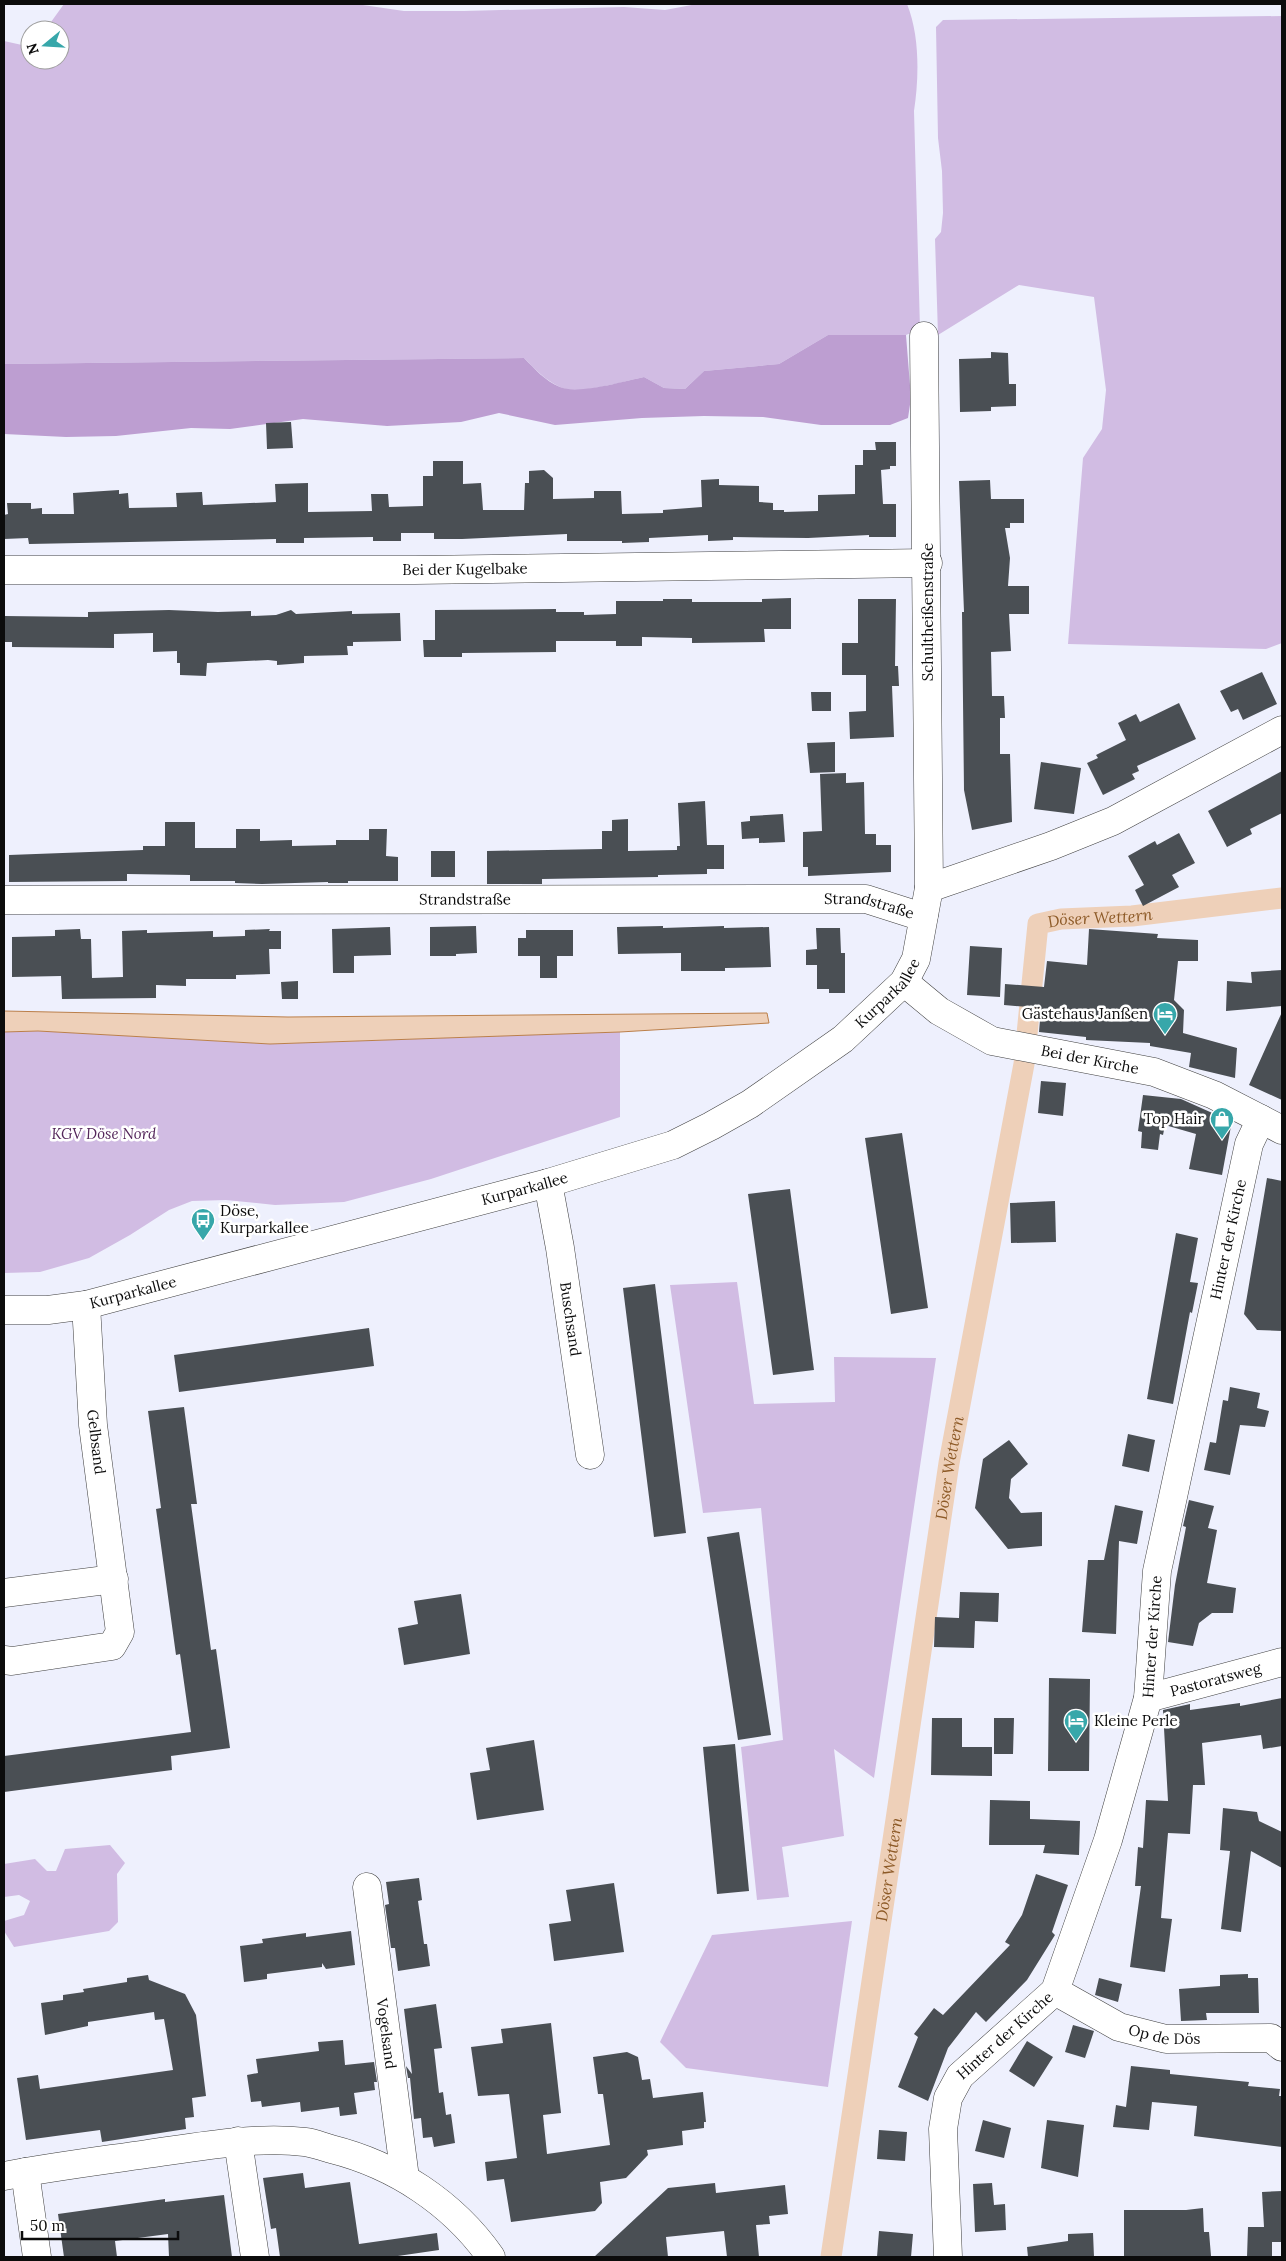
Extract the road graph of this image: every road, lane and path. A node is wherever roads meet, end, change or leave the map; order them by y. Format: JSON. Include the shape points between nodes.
{"nodes":[{"id":1,"x":924,"y":336,"type":"dead end"},
{"id":2,"x":928,"y":563,"type":"junction"},
{"id":3,"x":4,"y":570,"type":"edge"},
{"id":4,"x":1282,"y":730,"type":"edge"},
{"id":5,"x":929,"y":888,"type":"junction"},
{"id":6,"x":4,"y":900,"type":"edge"},
{"id":7,"x":924,"y":914,"type":"junction"},
{"id":8,"x":904,"y":982,"type":"junction"},
{"id":9,"x":1271,"y":1124,"type":"edge"},
{"id":10,"x":548,"y":1183,"type":"junction"},
{"id":11,"x":86,"y":1305,"type":"junction"},
{"id":12,"x":4,"y":1310,"type":"edge"},
{"id":13,"x":590,"y":1455,"type":"dead end"},
{"id":14,"x":114,"y":1578,"type":"junction"},
{"id":15,"x":4,"y":1593,"type":"edge"},
{"id":16,"x":4,"y":1660,"type":"edge"},
{"id":17,"x":1282,"y":1662,"type":"edge"},
{"id":18,"x":1148,"y":1698,"type":"junction"},
{"id":19,"x":367,"y":1887,"type":"dead end"},
{"id":20,"x":1055,"y":1991,"type":"junction"},
{"id":21,"x":1282,"y":2047,"type":"edge"},
{"id":22,"x":238,"y":2142,"type":"junction"},
{"id":23,"x":15,"y":2174,"type":"edge"},
{"id":24,"x":405,"y":2178,"type":"junction"},
{"id":25,"x":37,"y":2257,"type":"edge"},
{"id":26,"x":255,"y":2257,"type":"edge"},
{"id":27,"x":491,"y":2257,"type":"edge"},
{"id":28,"x":948,"y":2257,"type":"edge"}],
"edges":[{"from":1,"to":2,"type":"street","name":"Schultheißenstraße"},
{"from":2,"to":3,"type":"street","name":"Bei der Kugelbake","via":[[415,570]]},
{"from":2,"to":5,"type":"street","name":"Schultheißenstraße"},
{"from":4,"to":5,"type":"street","name":"Strandstraße","via":[[1113,821]]},
{"from":5,"to":7,"type":"street","name":"Kurparkallee"},
{"from":6,"to":7,"type":"street","name":"Strandstraße","via":[[866,899],[912,914]]},
{"from":7,"to":8,"type":"street","name":"Kurparkallee","via":[[916,959]]},
{"from":8,"to":9,"type":"street","name":"Bei der Kirche","via":[[939,1011],[992,1041],[1154,1072],[1214,1095]]},
{"from":8,"to":10,"type":"street","name":"Kurparkallee","via":[[843,1039],[750,1104],[673,1145]]},
{"from":9,"to":18,"type":"street","name":"Hinter der Kirche","via":[[1249,1144],[1157,1572]]},
{"from":10,"to":11,"type":"street","name":"Kurparkallee"},
{"from":10,"to":13,"type":"street","name":"Buschsand"},
{"from":11,"to":12,"type":"street","name":"Kurparkallee","via":[[48,1310]]},
{"from":11,"to":14,"type":"street","name":"Gelbsand","via":[[93,1425]]},
{"from":14,"to":15,"type":"street"},
{"from":14,"to":16,"type":"street","name":"Gelbsand","via":[[120,1632],[112,1646]]},
{"from":17,"to":18,"type":"street","name":"Pastoratsweg"},
{"from":18,"to":20,"type":"street","name":"Hinter der Kirche","via":[[1108,1840]]},
{"from":19,"to":24,"type":"street","name":"Vogelsand"},
{"from":20,"to":21,"type":"street","name":"Op de Dös","via":[[1120,2026],[1166,2039],[1271,2038]]},
{"from":20,"to":28,"type":"street","name":"Hinter der Kirche","via":[[960,2076],[948,2098],[943,2129]]},
{"from":22,"to":23,"type":"street"},
{"from":22,"to":24,"type":"street","via":[[306,2142],[360,2156]]},
{"from":22,"to":26,"type":"street"},
{"from":23,"to":25,"type":"street"},
{"from":24,"to":27,"type":"street","via":[[452,2214],[480,2241]]}]}
